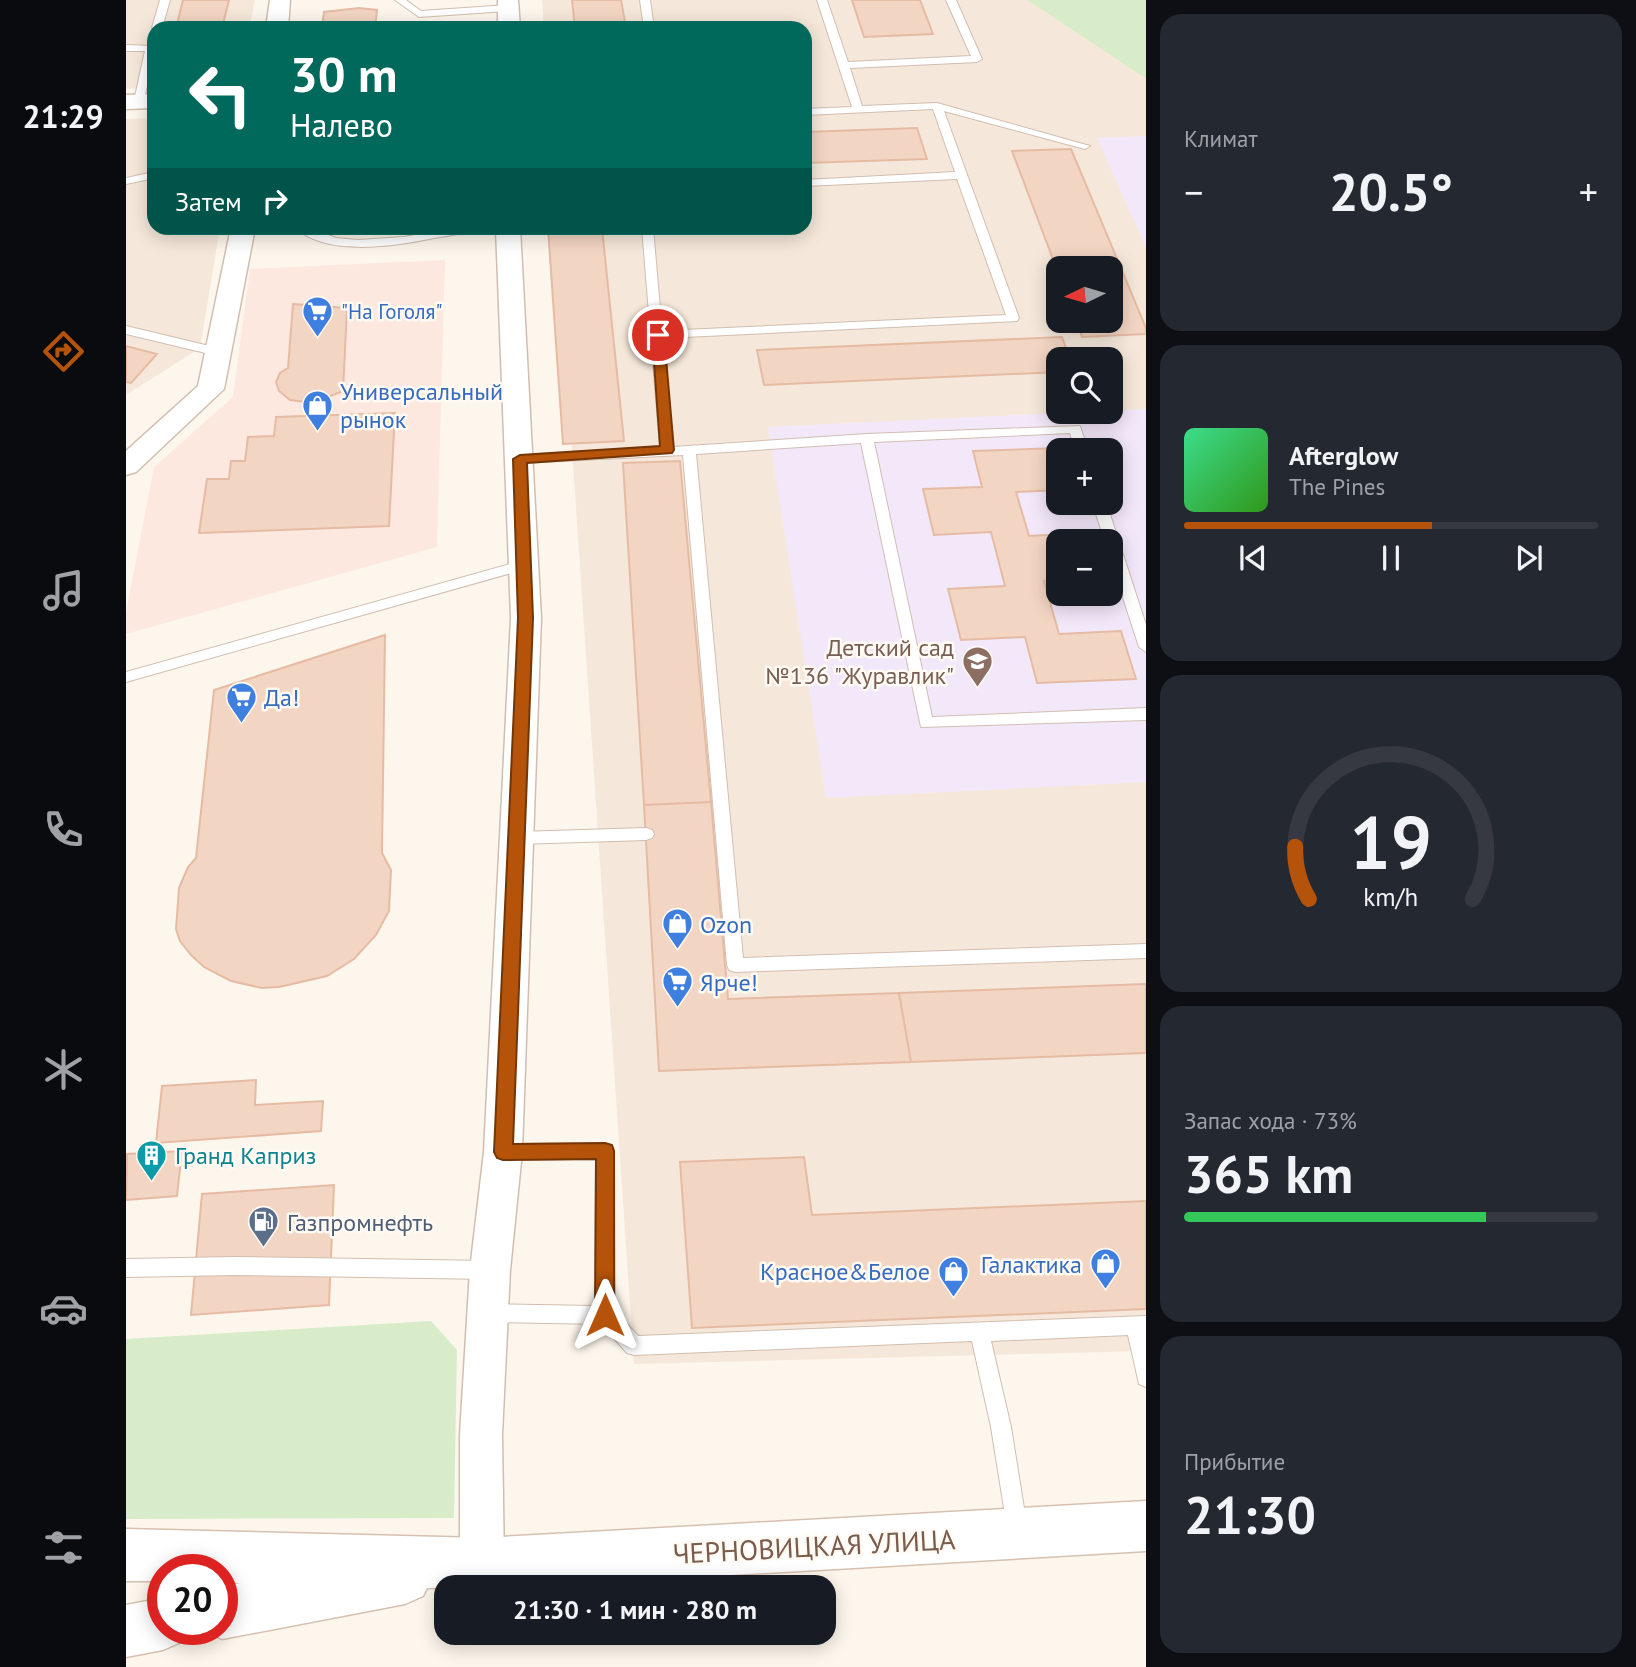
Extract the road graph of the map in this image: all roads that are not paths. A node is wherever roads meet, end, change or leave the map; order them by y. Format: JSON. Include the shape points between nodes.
{"nodes":[{"id":1,"x":165,"y":0,"type":"edge"},
{"id":2,"x":280,"y":0,"type":"edge"},
{"id":3,"x":400,"y":0,"type":"edge"},
{"id":4,"x":645,"y":0,"type":"edge"},
{"id":5,"x":822,"y":0,"type":"edge"},
{"id":6,"x":951,"y":0,"type":"edge"},
{"id":7,"x":508,"y":12,"type":"edge"},
{"id":8,"x":159,"y":21,"type":"edge"},
{"id":9,"x":278,"y":21,"type":"edge"},
{"id":10,"x":648,"y":21,"type":"edge"},
{"id":11,"x":147,"y":44,"type":"edge"},
{"id":12,"x":126,"y":48,"type":"edge"},
{"id":13,"x":843,"y":65,"type":"junction"},
{"id":14,"x":147,"y":70,"type":"edge"},
{"id":15,"x":140,"y":101,"type":"edge"},
{"id":16,"x":937,"y":106,"type":"junction"},
{"id":17,"x":858,"y":109,"type":"junction"},
{"id":18,"x":812,"y":112,"type":"edge"},
{"id":19,"x":1085,"y":146,"type":"dead end"},
{"id":20,"x":963,"y":175,"type":"junction"},
{"id":21,"x":147,"y":176,"type":"edge"},
{"id":22,"x":126,"y":181,"type":"edge"},
{"id":23,"x":812,"y":183,"type":"edge"},
{"id":24,"x":242,"y":235,"type":"edge"},
{"id":25,"x":321,"y":235,"type":"edge"},
{"id":26,"x":434,"y":235,"type":"edge"},
{"id":27,"x":508,"y":235,"type":"edge"},
{"id":28,"x":648,"y":235,"type":"edge"},
{"id":29,"x":126,"y":330,"type":"edge"},
{"id":30,"x":658,"y":335,"type":"junction"},
{"id":31,"x":218,"y":352,"type":"junction"},
{"id":32,"x":867,"y":438,"type":"junction"},
{"id":33,"x":1078,"y":438,"type":"edge"},
{"id":34,"x":689,"y":449,"type":"junction"},
{"id":35,"x":667,"y":450,"type":"junction"},
{"id":36,"x":520,"y":459,"type":"junction"},
{"id":37,"x":126,"y":465,"type":"edge"},
{"id":38,"x":1103,"y":515,"type":"edge"},
{"id":39,"x":524,"y":565,"type":"junction"},
{"id":40,"x":1146,"y":647,"type":"edge"},
{"id":41,"x":126,"y":677,"type":"edge"},
{"id":42,"x":1146,"y":714,"type":"edge"},
{"id":43,"x":646,"y":834,"type":"dead end"},
{"id":44,"x":518,"y":838,"type":"junction"},
{"id":45,"x":1146,"y":951,"type":"edge"},
{"id":46,"x":503,"y":1152,"type":"junction"},
{"id":47,"x":126,"y":1268,"type":"edge"},
{"id":48,"x":490,"y":1270,"type":"junction"},
{"id":49,"x":487,"y":1313,"type":"junction"},
{"id":50,"x":605,"y":1315,"type":"junction"},
{"id":51,"x":1141,"y":1325,"type":"edge"},
{"id":52,"x":980,"y":1333,"type":"junction"},
{"id":53,"x":1146,"y":1377,"type":"edge"},
{"id":54,"x":1146,"y":1526,"type":"edge"},
{"id":55,"x":1018,"y":1534,"type":"junction"},
{"id":56,"x":126,"y":1555,"type":"edge"},
{"id":57,"x":482,"y":1564,"type":"junction"},
{"id":58,"x":238,"y":1610,"type":"edge"},
{"id":59,"x":147,"y":1627,"type":"edge"},
{"id":60,"x":126,"y":1631,"type":"edge"}],
"edges":[{"from":1,"to":8,"type":"lane"},
{"from":2,"to":9,"type":"street"},
{"from":3,"to":7,"type":"lane","via":[[419,13]]},
{"from":4,"to":10,"type":"lane"},
{"from":5,"to":13,"type":"lane"},
{"from":6,"to":13,"type":"lane","via":[[977,59]]},
{"from":11,"to":12,"type":"lane"},
{"from":13,"to":17,"type":"lane"},
{"from":14,"to":15,"type":"lane"},
{"from":16,"to":17,"type":"lane"},
{"from":16,"to":19,"type":"lane"},
{"from":16,"to":20,"type":"lane"},
{"from":17,"to":18,"type":"lane"},
{"from":20,"to":23,"type":"lane"},
{"from":20,"to":30,"type":"lane","via":[[1013,318]]},
{"from":21,"to":22,"type":"lane"},
{"from":24,"to":31,"type":"street"},
{"from":25,"to":26,"type":"lane","via":[[349,245]]},
{"from":27,"to":36,"type":"street"},
{"from":28,"to":30,"type":"lane"},
{"from":29,"to":31,"type":"lane"},
{"from":30,"to":35,"type":"lane"},
{"from":31,"to":37,"type":"street","via":[[211,389]]},
{"from":32,"to":33,"type":"lane","via":[[1075,429]]},
{"from":32,"to":34,"type":"lane"},
{"from":32,"to":42,"type":"lane","via":[[926,723]]},
{"from":34,"to":35,"type":"lane"},
{"from":34,"to":45,"type":"lane","via":[[718,832],[735,964]]},
{"from":35,"to":36,"type":"lane"},
{"from":36,"to":39,"type":"street"},
{"from":38,"to":40,"type":"lane"},
{"from":39,"to":41,"type":"lane"},
{"from":39,"to":44,"type":"street"},
{"from":43,"to":44,"type":"lane"},
{"from":44,"to":46,"type":"street"},
{"from":46,"to":48,"type":"street"},
{"from":46,"to":50,"type":"lane","via":[[605,1151]]},
{"from":47,"to":48,"type":"lane"},
{"from":48,"to":49,"type":"street"},
{"from":49,"to":50,"type":"lane"},
{"from":49,"to":57,"type":"street","via":[[481,1435]]},
{"from":50,"to":52,"type":"lane","via":[[634,1346]]},
{"from":51,"to":52,"type":"lane"},
{"from":51,"to":53,"type":"lane"},
{"from":52,"to":55,"type":"lane"},
{"from":54,"to":55,"type":"main road","name":"ЧЕРНОВИЦКАЯ УЛИЦА"},
{"from":55,"to":57,"type":"main road","name":"ЧЕРНОВИЦКАЯ УЛИЦА"},
{"from":56,"to":57,"type":"main road","name":"ЧЕРНОВИЦКАЯ УЛИЦА"},
{"from":57,"to":58,"type":"main road","name":"ЧЕРНОВИЦКАЯ УЛИЦА"},
{"from":59,"to":60,"type":"main road"}]}
